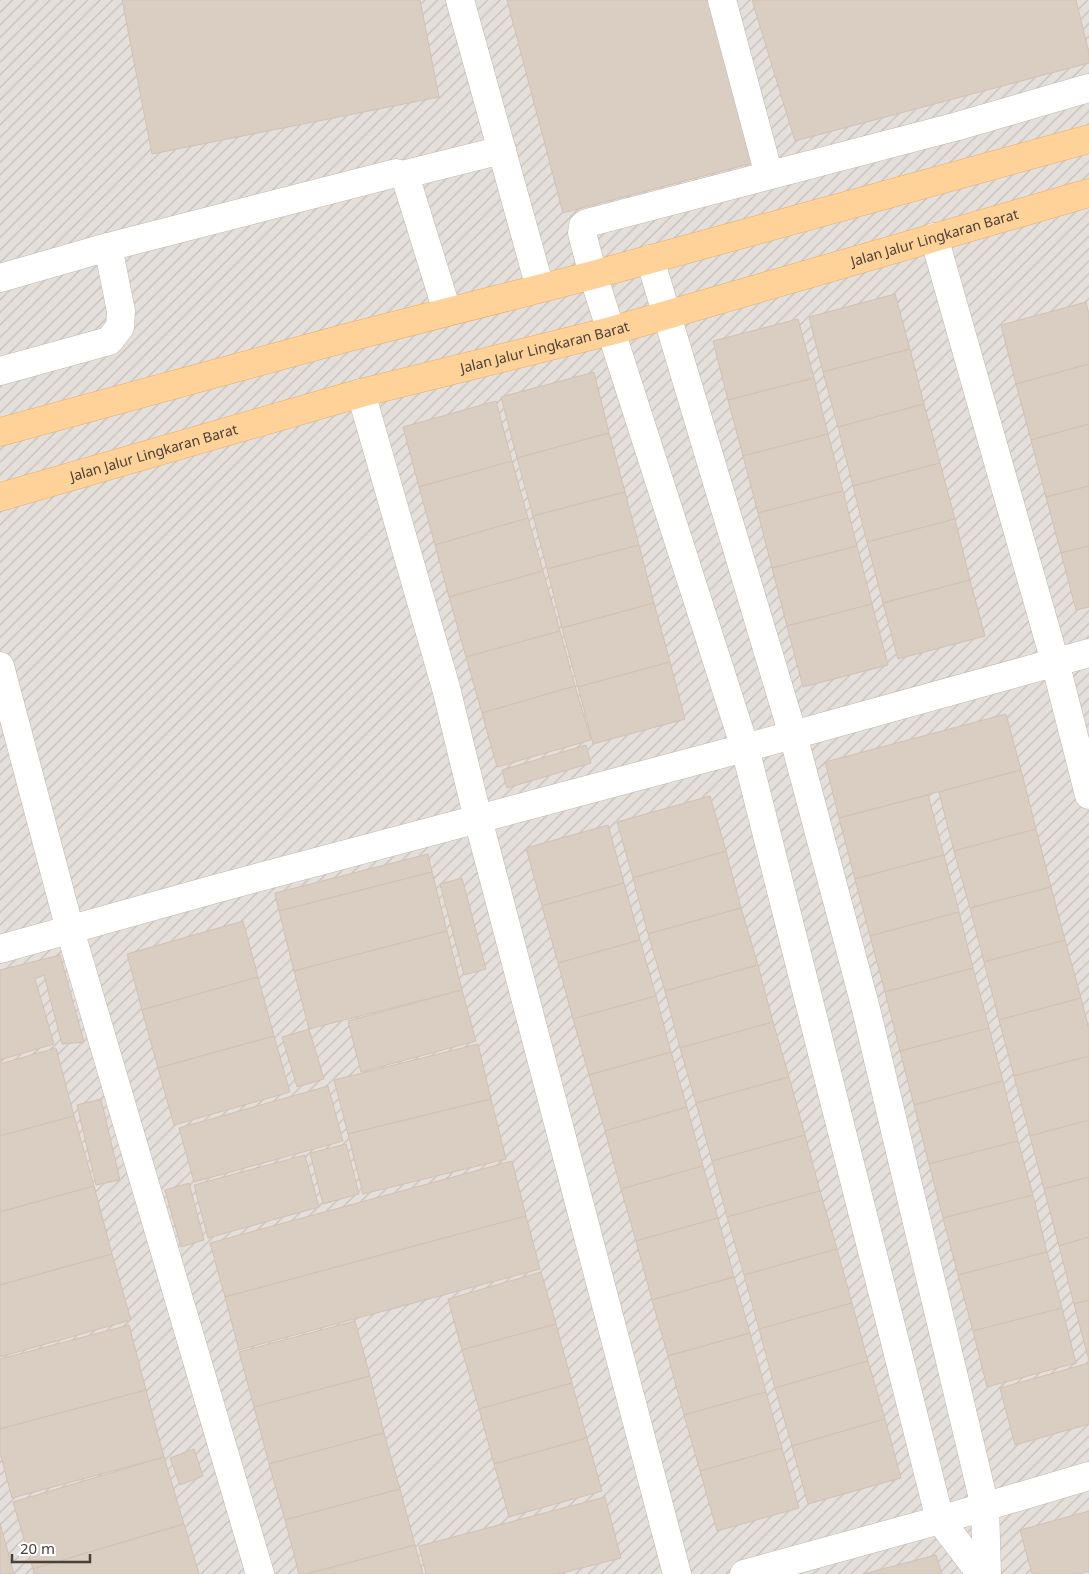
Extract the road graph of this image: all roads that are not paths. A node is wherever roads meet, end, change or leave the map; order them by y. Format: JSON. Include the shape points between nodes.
{"nodes":[{"id":1,"x":460,"y":0,"type":"edge"},
{"id":2,"x":722,"y":0,"type":"edge"},
{"id":3,"x":1089,"y":88,"type":"edge"},
{"id":4,"x":1089,"y":139,"type":"edge"},
{"id":5,"x":502,"y":150,"type":"junction"},
{"id":6,"x":402,"y":175,"type":"junction"},
{"id":7,"x":769,"y":175,"type":"junction"},
{"id":8,"x":1089,"y":193,"type":"edge"},
{"id":9,"x":934,"y":237,"type":"junction"},
{"id":10,"x":108,"y":247,"type":"junction"},
{"id":11,"x":650,"y":259,"type":"junction"},
{"id":12,"x":593,"y":275,"type":"junction"},
{"id":13,"x":0,"y":278,"type":"edge"},
{"id":14,"x":540,"y":288,"type":"junction"},
{"id":15,"x":447,"y":312,"type":"junction"},
{"id":16,"x":667,"y":315,"type":"junction"},
{"id":17,"x":610,"y":331,"type":"junction"},
{"id":18,"x":0,"y":371,"type":"edge"},
{"id":19,"x":361,"y":393,"type":"junction"},
{"id":20,"x":0,"y":432,"type":"edge"},
{"id":21,"x":0,"y":496,"type":"edge"},
{"id":22,"x":1089,"y":653,"type":"edge"},
{"id":23,"x":1056,"y":662,"type":"junction"},
{"id":24,"x":0,"y":666,"type":"edge"},
{"id":25,"x":793,"y":735,"type":"junction"},
{"id":26,"x":745,"y":748,"type":"junction"},
{"id":27,"x":1089,"y":795,"type":"edge"},
{"id":28,"x":478,"y":819,"type":"junction"},
{"id":29,"x":70,"y":930,"type":"junction"},
{"id":30,"x":0,"y":949,"type":"edge"},
{"id":31,"x":1089,"y":1476,"type":"edge"},
{"id":32,"x":986,"y":1507,"type":"junction"},
{"id":33,"x":940,"y":1520,"type":"junction"},
{"id":34,"x":260,"y":1574,"type":"edge"},
{"id":35,"x":677,"y":1574,"type":"edge"},
{"id":36,"x":744,"y":1574,"type":"edge"},
{"id":37,"x":981,"y":1574,"type":"edge"},
{"id":38,"x":987,"y":1574,"type":"edge"}],
"edges":[{"from":1,"to":5,"type":"street"},
{"from":2,"to":7,"type":"street"},
{"from":3,"to":7,"type":"street"},
{"from":4,"to":11,"type":"main road"},
{"from":5,"to":6,"type":"street"},
{"from":5,"to":14,"type":"street"},
{"from":6,"to":10,"type":"street","via":[[396,173]]},
{"from":6,"to":15,"type":"street","via":[[407,182]]},
{"from":7,"to":12,"type":"street","via":[[587,223],[582,232]]},
{"from":8,"to":9,"type":"main road","name":"Jalan Jalur Lingkaran Barat"},
{"from":9,"to":16,"type":"main road","name":"Jalan Jalur Lingkaran Barat"},
{"from":9,"to":23,"type":"street"},
{"from":10,"to":13,"type":"street"},
{"from":10,"to":18,"type":"street","via":[[121,311],[120,327],[109,341]]},
{"from":11,"to":12,"type":"main road"},
{"from":11,"to":16,"type":"street"},
{"from":12,"to":14,"type":"main road"},
{"from":12,"to":17,"type":"street"},
{"from":14,"to":15,"type":"main road"},
{"from":15,"to":20,"type":"main road"},
{"from":16,"to":17,"type":"main road","name":"Jalan Jalur Lingkaran Barat"},
{"from":16,"to":25,"type":"street"},
{"from":17,"to":19,"type":"main road","name":"Jalan Jalur Lingkaran Barat"},
{"from":17,"to":26,"type":"street"},
{"from":19,"to":21,"type":"main road","name":"Jalan Jalur Lingkaran Barat"},
{"from":19,"to":28,"type":"street","via":[[446,688]]},
{"from":22,"to":23,"type":"street"},
{"from":23,"to":25,"type":"street"},
{"from":23,"to":27,"type":"street"},
{"from":24,"to":29,"type":"street"},
{"from":25,"to":26,"type":"street"},
{"from":25,"to":32,"type":"street","via":[[866,1009]]},
{"from":26,"to":28,"type":"street"},
{"from":26,"to":33,"type":"street"},
{"from":28,"to":29,"type":"street"},
{"from":28,"to":35,"type":"street"},
{"from":29,"to":30,"type":"street"},
{"from":29,"to":34,"type":"street"},
{"from":31,"to":32,"type":"street"},
{"from":32,"to":33,"type":"street"},
{"from":32,"to":38,"type":"street"},
{"from":33,"to":36,"type":"street"},
{"from":33,"to":37,"type":"street"}]}
